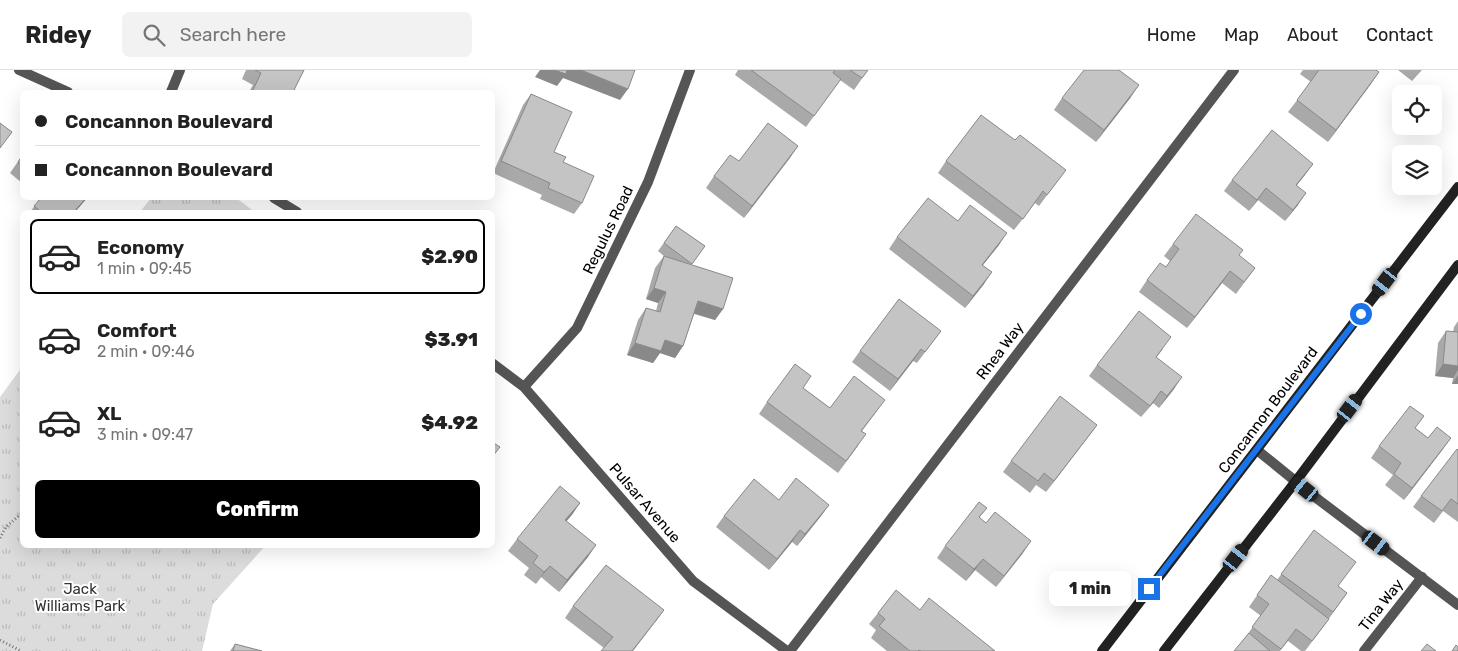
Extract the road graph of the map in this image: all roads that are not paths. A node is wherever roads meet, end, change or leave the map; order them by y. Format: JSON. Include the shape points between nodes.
{"nodes":[{"id":1,"x":19,"y":70,"type":"edge"},
{"id":2,"x":180,"y":70,"type":"edge"},
{"id":3,"x":690,"y":70,"type":"edge"},
{"id":4,"x":1234,"y":70,"type":"edge"},
{"id":5,"x":64,"y":90,"type":"edge"},
{"id":6,"x":172,"y":90,"type":"edge"},
{"id":7,"x":1458,"y":187,"type":"edge"},
{"id":8,"x":277,"y":200,"type":"edge"},
{"id":9,"x":293,"y":210,"type":"edge"},
{"id":10,"x":1458,"y":265,"type":"edge"},
{"id":11,"x":495,"y":364,"type":"edge"},
{"id":12,"x":524,"y":387,"type":"junction"},
{"id":13,"x":1257,"y":450,"type":"junction"},
{"id":14,"x":1296,"y":481,"type":"junction"},
{"id":15,"x":1422,"y":577,"type":"junction"},
{"id":16,"x":1458,"y":605,"type":"edge"},
{"id":17,"x":788,"y":651,"type":"edge"},
{"id":18,"x":1102,"y":651,"type":"edge"},
{"id":19,"x":1164,"y":651,"type":"edge"},
{"id":20,"x":1364,"y":651,"type":"edge"}],
"edges":[{"from":1,"to":5,"type":"street"},
{"from":2,"to":6,"type":"street"},
{"from":3,"to":12,"type":"street","name":"Regulus Road","via":[[648,182],[577,328]]},
{"from":4,"to":17,"type":"street","name":"Rhea Way"},
{"from":7,"to":13,"type":"main road","name":"Concannon Boulevard"},
{"from":8,"to":9,"type":"street"},
{"from":10,"to":14,"type":"main road"},
{"from":11,"to":12,"type":"street","name":"Pulsar Avenue"},
{"from":12,"to":17,"type":"street","name":"Pulsar Avenue","via":[[693,581]]},
{"from":13,"to":14,"type":"street"},
{"from":13,"to":18,"type":"main road","name":"Concannon Boulevard"},
{"from":14,"to":15,"type":"street"},
{"from":14,"to":19,"type":"main road"},
{"from":15,"to":16,"type":"street"},
{"from":15,"to":20,"type":"street","name":"Tina Way"}]}
